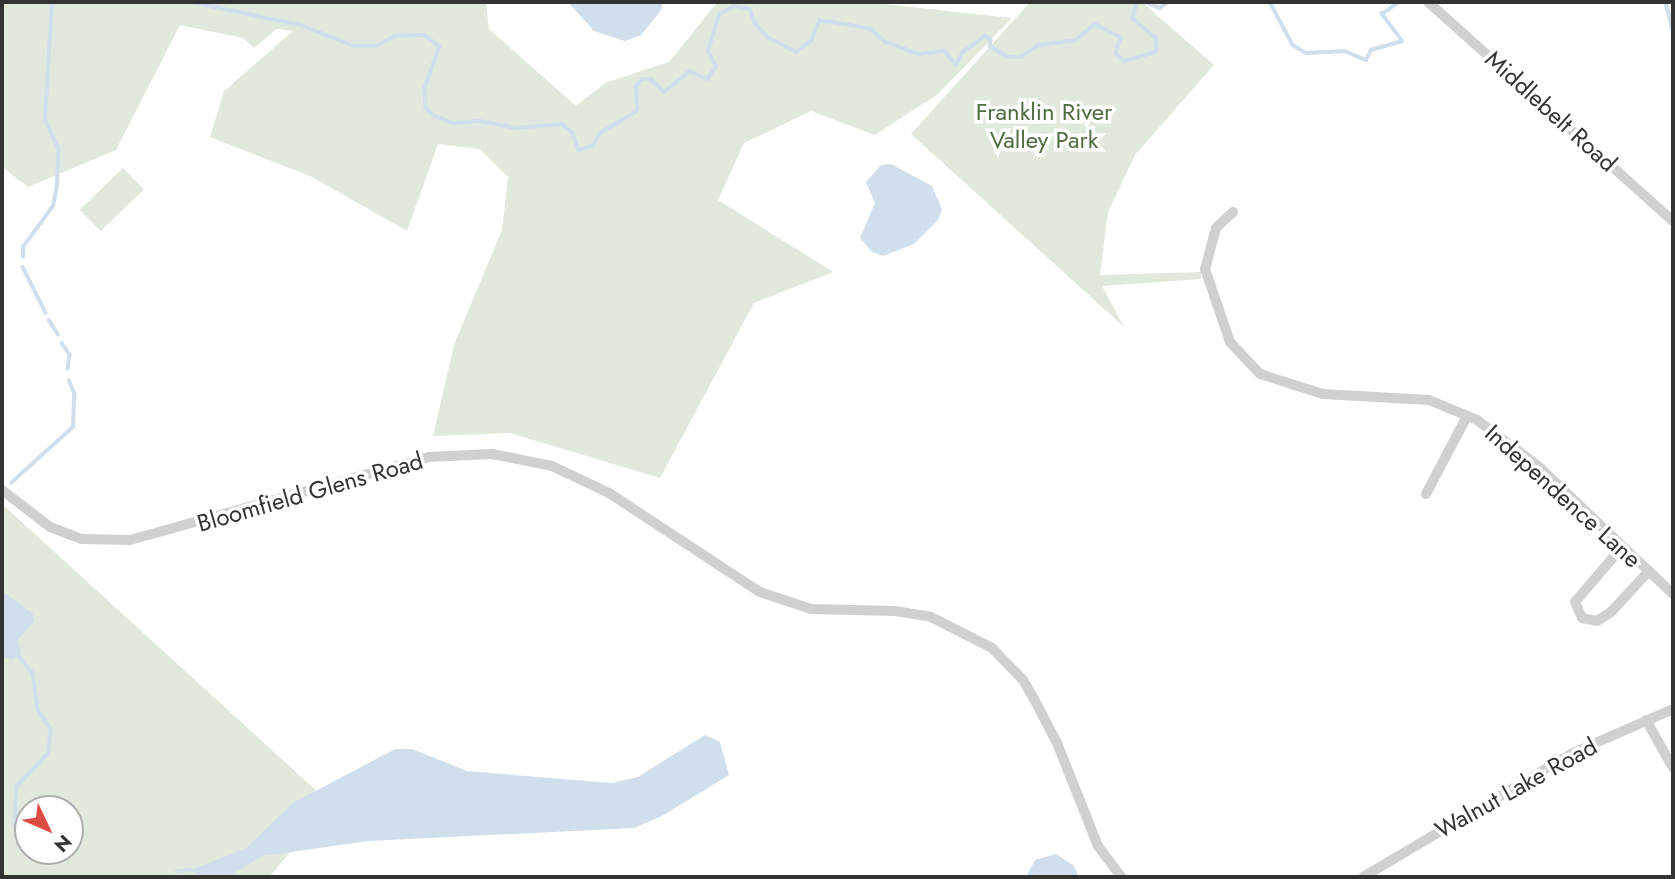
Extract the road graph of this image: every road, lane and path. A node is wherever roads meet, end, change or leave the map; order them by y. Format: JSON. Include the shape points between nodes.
{"nodes":[{"id":1,"x":1428,"y":2,"type":"edge"},
{"id":2,"x":1233,"y":212,"type":"dead end"},
{"id":3,"x":1673,"y":221,"type":"edge"},
{"id":4,"x":1467,"y":416,"type":"junction"},
{"id":5,"x":2,"y":490,"type":"edge"},
{"id":6,"x":1426,"y":494,"type":"dead end"},
{"id":7,"x":1622,"y":547,"type":"junction"},
{"id":8,"x":1648,"y":572,"type":"junction"},
{"id":9,"x":1673,"y":594,"type":"edge"},
{"id":10,"x":1673,"y":709,"type":"edge"},
{"id":11,"x":1646,"y":720,"type":"junction"},
{"id":12,"x":1673,"y":768,"type":"edge"},
{"id":13,"x":1121,"y":877,"type":"edge"},
{"id":14,"x":1363,"y":877,"type":"edge"}],
"edges":[{"from":1,"to":3,"type":"street","name":"Middlebelt Road"},
{"from":2,"to":4,"type":"street","name":"Independence Lane","via":[[1216,228],[1205,270],[1230,342],[1260,374],[1322,394],[1429,400]]},
{"from":4,"to":6,"type":"street"},
{"from":4,"to":7,"type":"street","name":"Independence Lane","via":[[1536,465]]},
{"from":5,"to":13,"type":"street","name":"Bloomfield Glens Road","via":[[50,527],[82,539],[130,540],[429,457],[492,454],[552,466],[609,493],[760,592],[811,609],[895,611],[931,617],[992,648],[1023,680],[1034,699],[1057,743],[1098,846]]},
{"from":7,"to":8,"type":"street","name":"Independence Lane"},
{"from":7,"to":8,"type":"street","via":[[1575,602],[1582,618],[1597,621],[1611,612]]},
{"from":8,"to":9,"type":"street","name":"Independence Lane"},
{"from":10,"to":11,"type":"street","name":"Walnut Lake Road"},
{"from":11,"to":12,"type":"street"},
{"from":11,"to":14,"type":"street","name":"Walnut Lake Road","via":[[1573,753]]}]}
